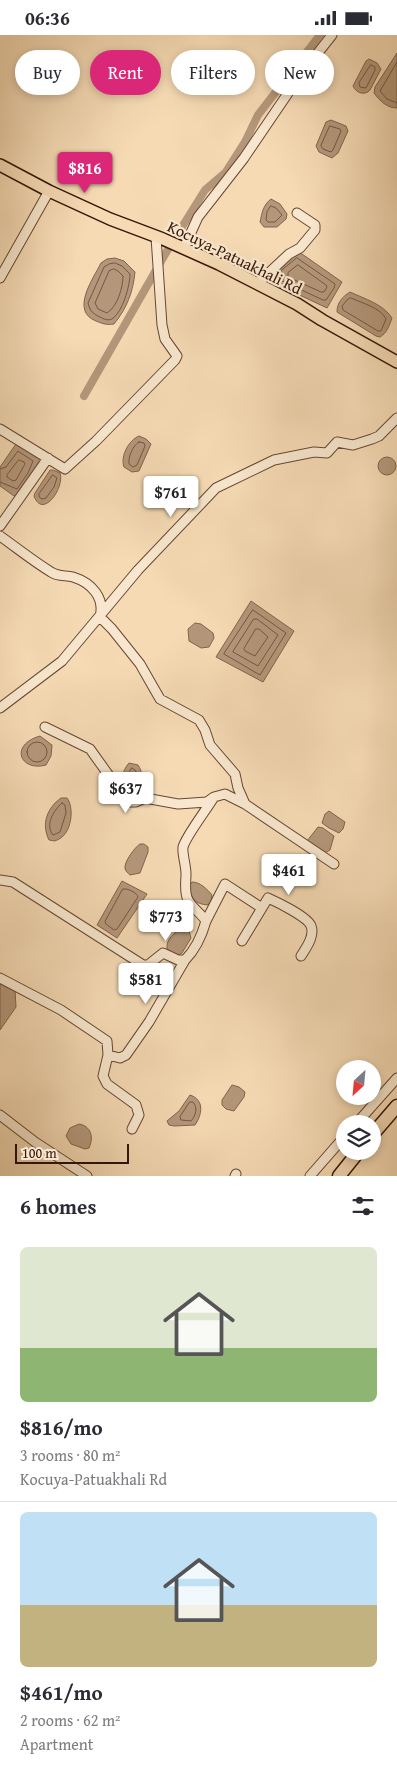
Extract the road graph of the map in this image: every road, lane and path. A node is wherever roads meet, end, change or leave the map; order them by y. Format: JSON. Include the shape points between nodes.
{"nodes":[{"id":1,"x":332,"y":35,"type":"edge"},
{"id":2,"x":0,"y":165,"type":"edge"},
{"id":3,"x":49,"y":191,"type":"junction"},
{"id":4,"x":296,"y":213,"type":"dead end"},
{"id":5,"x":160,"y":238,"type":"junction"},
{"id":6,"x":184,"y":248,"type":"junction"},
{"id":7,"x":0,"y":278,"type":"edge"},
{"id":8,"x":258,"y":283,"type":"junction"},
{"id":9,"x":397,"y":362,"type":"edge"},
{"id":10,"x":397,"y":418,"type":"edge"},
{"id":11,"x":0,"y":429,"type":"edge"},
{"id":12,"x":48,"y":458,"type":"junction"},
{"id":13,"x":0,"y":526,"type":"edge"},
{"id":14,"x":0,"y":536,"type":"edge"},
{"id":15,"x":100,"y":617,"type":"junction"},
{"id":16,"x":0,"y":707,"type":"edge"},
{"id":17,"x":45,"y":727,"type":"dead end"},
{"id":18,"x":214,"y":797,"type":"junction"},
{"id":19,"x":245,"y":804,"type":"junction"},
{"id":20,"x":334,"y":864,"type":"dead end"},
{"id":21,"x":0,"y":880,"type":"edge"},
{"id":22,"x":262,"y":908,"type":"junction"},
{"id":23,"x":206,"y":921,"type":"junction"},
{"id":24,"x":242,"y":941,"type":"dead end"},
{"id":25,"x":301,"y":955,"type":"dead end"},
{"id":26,"x":185,"y":960,"type":"junction"},
{"id":27,"x":0,"y":978,"type":"edge"},
{"id":28,"x":108,"y":1055,"type":"junction"},
{"id":29,"x":397,"y":1078,"type":"edge"},
{"id":30,"x":397,"y":1106,"type":"edge"},
{"id":31,"x":0,"y":1115,"type":"edge"},
{"id":32,"x":364,"y":1115,"type":"edge"},
{"id":33,"x":381,"y":1125,"type":"edge"},
{"id":34,"x":132,"y":1129,"type":"dead end"},
{"id":35,"x":336,"y":1146,"type":"edge"},
{"id":36,"x":352,"y":1160,"type":"edge"},
{"id":37,"x":86,"y":1176,"type":"edge"},
{"id":38,"x":310,"y":1176,"type":"edge"},
{"id":39,"x":339,"y":1176,"type":"edge"}],
"edges":[{"from":1,"to":6,"type":"street","via":[[198,217]]},
{"from":2,"to":3,"type":"main road","name":"Kocuya-Patuakhali Rd"},
{"from":3,"to":5,"type":"main road","name":"Kocuya-Patuakhali Rd"},
{"from":3,"to":7,"type":"street"},
{"from":4,"to":8,"type":"street","via":[[315,225],[315,230],[300,248]]},
{"from":5,"to":6,"type":"main road","name":"Kocuya-Patuakhali Rd"},
{"from":5,"to":12,"type":"street","via":[[158,280],[162,325],[165,339],[177,355],[176,360],[65,469]]},
{"from":6,"to":8,"type":"main road","name":"Kocuya-Patuakhali Rd"},
{"from":8,"to":9,"type":"main road","name":"Kocuya-Patuakhali Rd"},
{"from":10,"to":15,"type":"street","via":[[372,439],[353,445],[336,442],[327,453],[314,452],[274,460],[216,488],[138,571]]},
{"from":11,"to":12,"type":"street"},
{"from":12,"to":13,"type":"street"},
{"from":14,"to":15,"type":"street","via":[[52,573],[73,577],[94,589],[100,597]]},
{"from":15,"to":16,"type":"street","via":[[62,661]]},
{"from":15,"to":19,"type":"street","via":[[140,664],[160,699],[199,720],[210,745],[234,774]]},
{"from":17,"to":18,"type":"street","via":[[90,749],[122,798],[128,802],[145,798],[178,804],[207,803]]},
{"from":18,"to":19,"type":"street","via":[[226,795]]},
{"from":18,"to":23,"type":"street","via":[[183,848],[185,892],[188,901]]},
{"from":19,"to":20,"type":"street"},
{"from":21,"to":26,"type":"street","via":[[13,882],[143,965],[148,965],[162,953]]},
{"from":22,"to":23,"type":"street","via":[[225,883]]},
{"from":22,"to":24,"type":"street"},
{"from":22,"to":25,"type":"street","via":[[268,898],[310,923],[310,939]]},
{"from":23,"to":26,"type":"street","via":[[203,932]]},
{"from":26,"to":28,"type":"street","via":[[149,1023],[126,1055],[120,1058]]},
{"from":27,"to":28,"type":"street","via":[[61,1010],[107,1041]]},
{"from":28,"to":34,"type":"street","via":[[103,1076],[107,1084],[138,1109],[139,1115]]},
{"from":29,"to":32,"type":"street"},
{"from":30,"to":33,"type":"highway"},
{"from":31,"to":37,"type":"street"},
{"from":35,"to":38,"type":"street"},
{"from":36,"to":39,"type":"highway"}]}
